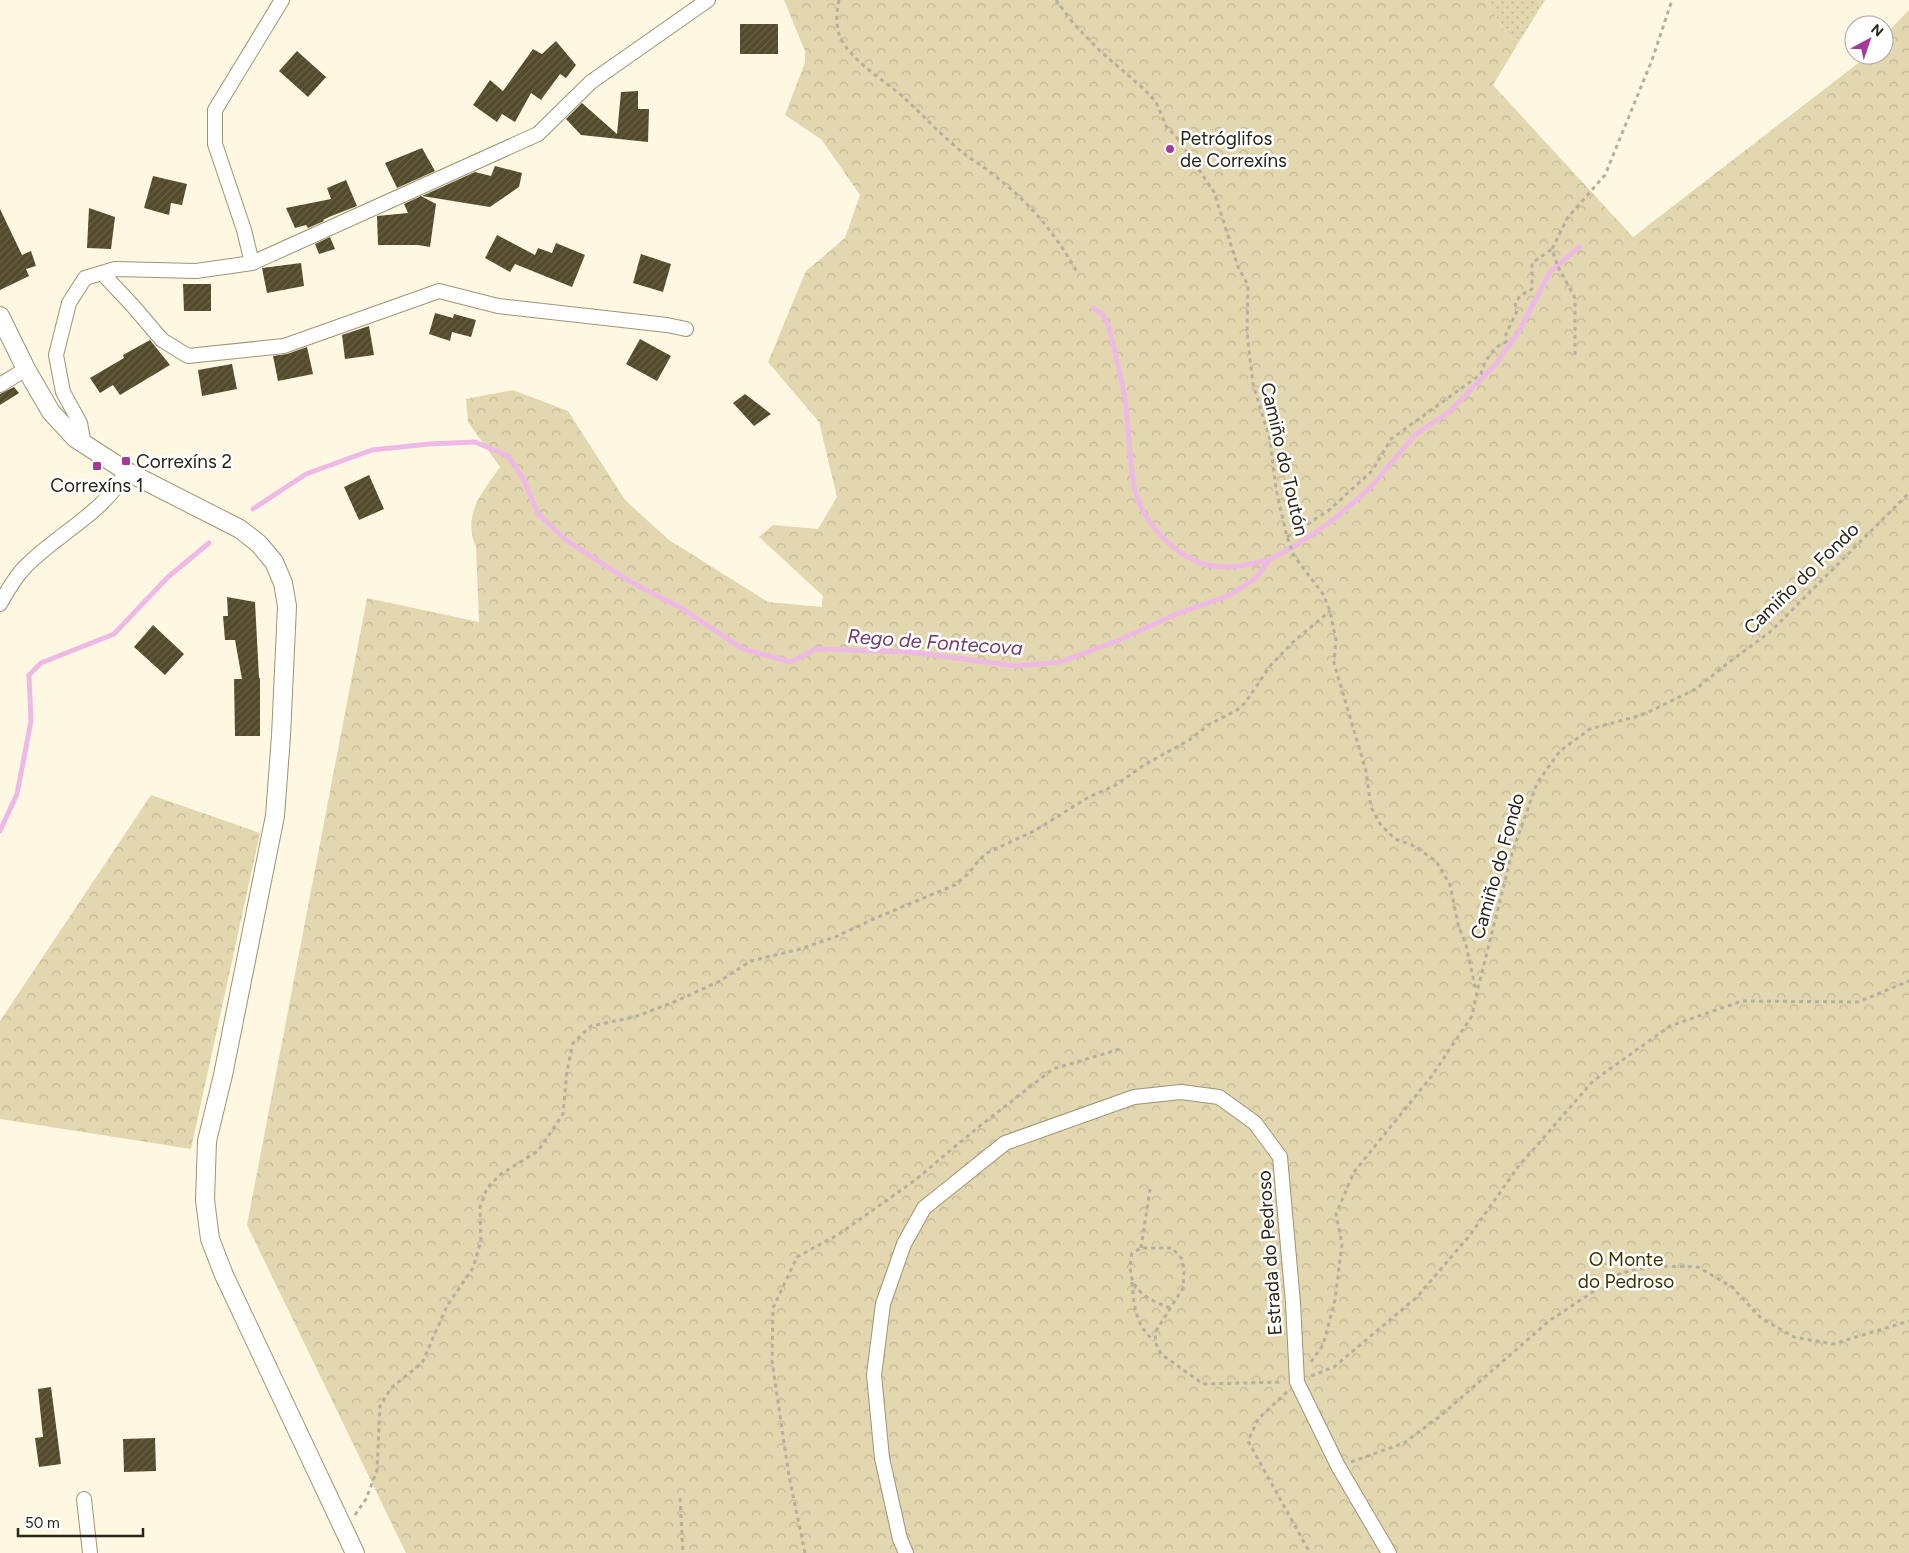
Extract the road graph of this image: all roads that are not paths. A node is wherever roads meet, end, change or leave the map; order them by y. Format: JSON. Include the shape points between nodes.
{"nodes":[{"id":1,"x":282,"y":0,"type":"edge"},
{"id":2,"x":708,"y":0,"type":"edge"},
{"id":3,"x":252,"y":263,"type":"junction"},
{"id":4,"x":102,"y":273,"type":"junction"},
{"id":5,"x":0,"y":316,"type":"edge"},
{"id":6,"x":686,"y":330,"type":"dead end"},
{"id":7,"x":26,"y":368,"type":"junction"},
{"id":8,"x":0,"y":385,"type":"edge"},
{"id":9,"x":84,"y":445,"type":"junction"},
{"id":10,"x":126,"y":471,"type":"junction"},
{"id":11,"x":0,"y":604,"type":"edge"},
{"id":12,"x":84,"y":1499,"type":"dead end"},
{"id":13,"x":90,"y":1553,"type":"edge"},
{"id":14,"x":355,"y":1553,"type":"edge"},
{"id":15,"x":906,"y":1553,"type":"edge"},
{"id":16,"x":1389,"y":1553,"type":"edge"}],
"edges":[{"from":1,"to":3,"type":"street","via":[[215,110],[215,144]]},
{"from":2,"to":3,"type":"street","via":[[591,82],[538,134]]},
{"from":3,"to":4,"type":"street","via":[[196,270],[115,269]]},
{"from":4,"to":6,"type":"street","via":[[162,340],[188,356],[284,346],[439,291],[498,306],[667,325]]},
{"from":4,"to":9,"type":"street","via":[[85,278],[69,303],[56,355],[63,392],[80,423]]},
{"from":5,"to":7,"type":"street"},
{"from":7,"to":8,"type":"street"},
{"from":7,"to":9,"type":"street","via":[[50,412]]},
{"from":9,"to":10,"type":"street"},
{"from":10,"to":11,"type":"street","via":[[109,497],[25,566]]},
{"from":10,"to":14,"type":"street","via":[[240,529],[274,562],[283,583],[287,606],[275,816],[207,1141],[205,1200],[210,1239],[224,1275]]},
{"from":12,"to":13,"type":"street"},
{"from":15,"to":16,"type":"street","name":"Estrada do Pedroso","via":[[882,1458],[874,1375],[883,1304],[904,1244],[924,1208],[1005,1143],[1134,1097],[1181,1092],[1219,1097],[1254,1123],[1280,1157],[1297,1382],[1338,1466]]}]}
